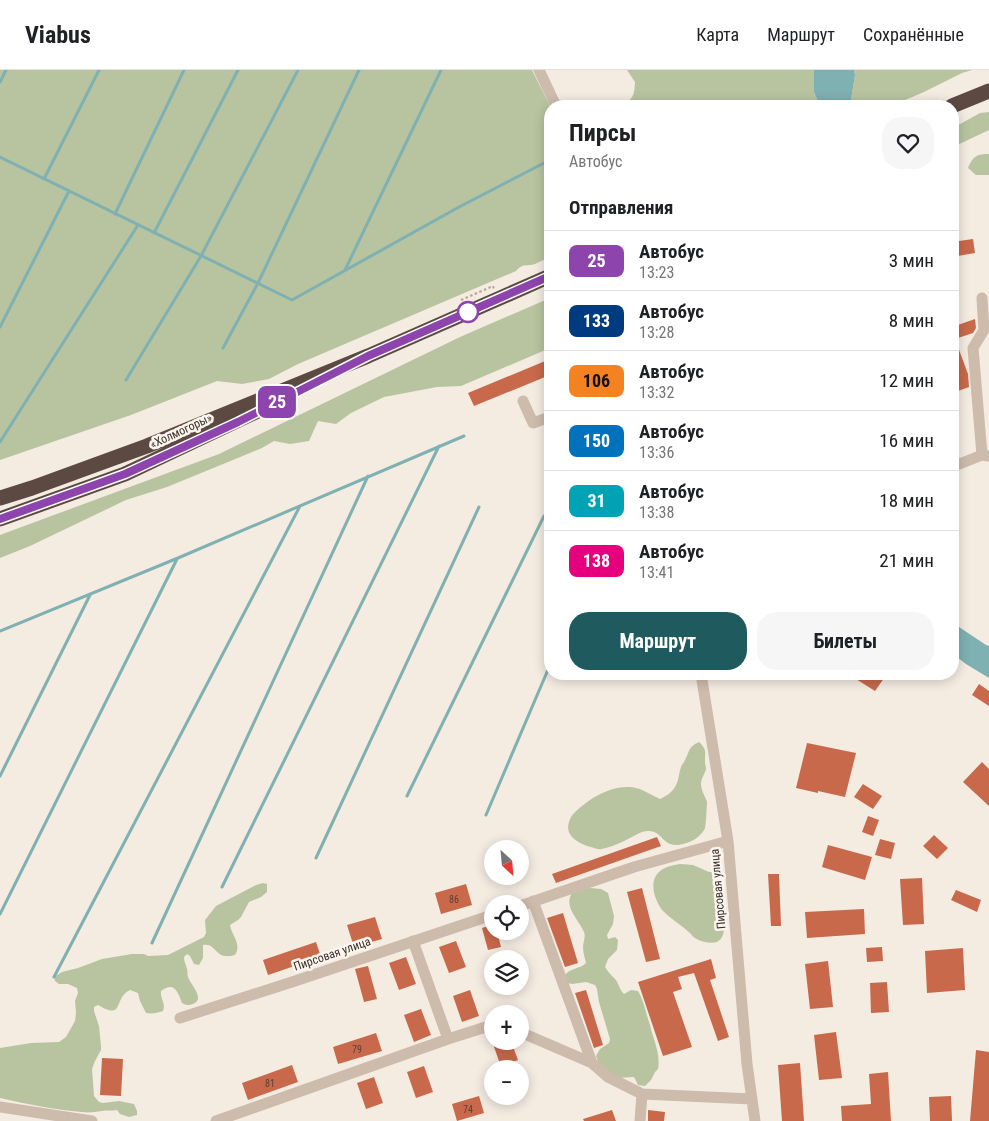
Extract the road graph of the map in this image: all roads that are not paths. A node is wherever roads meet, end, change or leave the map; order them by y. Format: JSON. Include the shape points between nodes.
{"nodes":[{"id":1,"x":539,"y":70,"type":"edge"},
{"id":2,"x":989,"y":91,"type":"edge"},
{"id":3,"x":553,"y":100,"type":"edge"},
{"id":4,"x":959,"y":103,"type":"edge"},
{"id":5,"x":544,"y":279,"type":"edge"},
{"id":6,"x":982,"y":298,"type":"dead end"},
{"id":7,"x":368,"y":356,"type":"junction"},
{"id":8,"x":523,"y":401,"type":"dead end"},
{"id":9,"x":544,"y":419,"type":"edge"},
{"id":10,"x":986,"y":456,"type":"edge"},
{"id":11,"x":959,"y":465,"type":"edge"},
{"id":12,"x":0,"y":498,"type":"edge"},
{"id":13,"x":0,"y":519,"type":"edge"},
{"id":14,"x":702,"y":680,"type":"edge"},
{"id":15,"x":728,"y":841,"type":"junction"},
{"id":16,"x":533,"y":901,"type":"junction"},
{"id":17,"x":529,"y":903,"type":"edge"},
{"id":18,"x":484,"y":918,"type":"edge"},
{"id":19,"x":413,"y":941,"type":"junction"},
{"id":20,"x":180,"y":1018,"type":"dead end"},
{"id":21,"x":484,"y":1028,"type":"edge"},
{"id":22,"x":529,"y":1036,"type":"edge"},
{"id":23,"x":448,"y":1039,"type":"junction"},
{"id":24,"x":592,"y":1063,"type":"junction"},
{"id":25,"x":642,"y":1094,"type":"junction"},
{"id":26,"x":752,"y":1099,"type":"junction"},
{"id":27,"x":0,"y":1107,"type":"edge"},
{"id":28,"x":92,"y":1121,"type":"edge"},
{"id":29,"x":216,"y":1121,"type":"edge"},
{"id":30,"x":640,"y":1121,"type":"edge"},
{"id":31,"x":755,"y":1121,"type":"edge"}],
"edges":[{"from":1,"to":3,"type":"street"},
{"from":2,"to":4,"type":"highway"},
{"from":5,"to":7,"type":"highway","name":"«Холмогоры»"},
{"from":6,"to":10,"type":"street","via":[[984,330],[973,348]]},
{"from":7,"to":12,"type":"highway","name":"«Холмогоры»","via":[[147,446]]},
{"from":7,"to":13,"type":"highway","name":"«Холмогоры»","via":[[238,422],[125,474]]},
{"from":8,"to":9,"type":"street","via":[[533,424]]},
{"from":10,"to":11,"type":"street"},
{"from":14,"to":15,"type":"street"},
{"from":15,"to":16,"type":"street","name":"Пирсовая улица","via":[[634,867]]},
{"from":15,"to":26,"type":"street","name":"Пирсовая улица"},
{"from":16,"to":17,"type":"street","name":"Пирсовая улица"},
{"from":16,"to":24,"type":"street"},
{"from":18,"to":19,"type":"street","name":"Пирсовая улица"},
{"from":19,"to":20,"type":"street","name":"Пирсовая улица"},
{"from":19,"to":23,"type":"street"},
{"from":21,"to":23,"type":"street"},
{"from":22,"to":24,"type":"street"},
{"from":23,"to":29,"type":"street"},
{"from":24,"to":25,"type":"street","via":[[608,1077]]},
{"from":25,"to":26,"type":"street"},
{"from":25,"to":30,"type":"street"},
{"from":26,"to":31,"type":"street","name":"Пирсовая улица"},
{"from":27,"to":28,"type":"street"}]}
